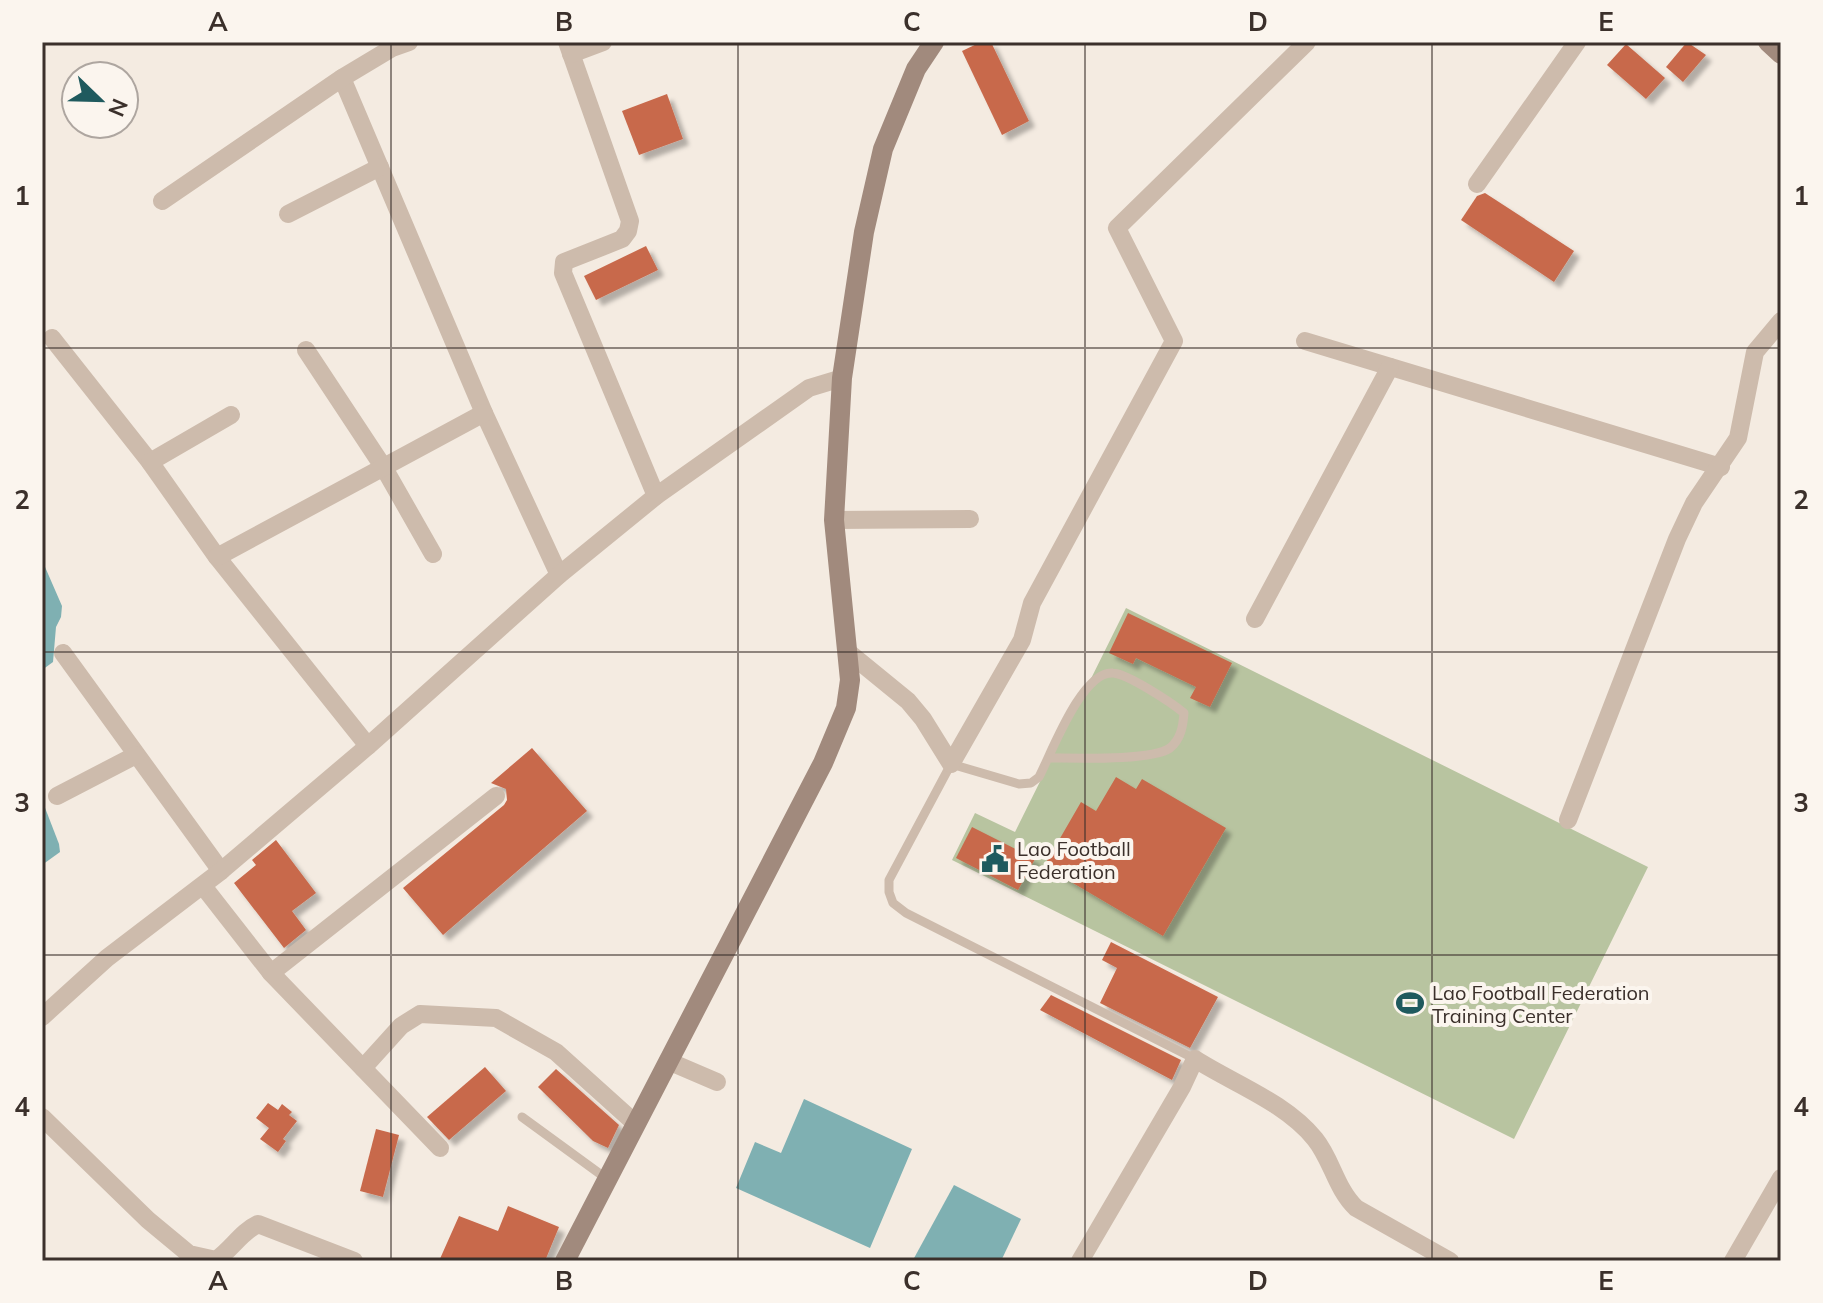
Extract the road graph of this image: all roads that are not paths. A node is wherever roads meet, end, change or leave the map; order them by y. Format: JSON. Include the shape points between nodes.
{"nodes":[{"id":1,"x":409,"y":42,"type":"edge"},
{"id":2,"x":603,"y":42,"type":"edge"},
{"id":3,"x":934,"y":42,"type":"edge"},
{"id":4,"x":1307,"y":42,"type":"edge"},
{"id":5,"x":1768,"y":42,"type":"edge"},
{"id":6,"x":1574,"y":43,"type":"edge"},
{"id":7,"x":569,"y":48,"type":"edge"},
{"id":8,"x":1781,"y":54,"type":"edge"},
{"id":9,"x":342,"y":78,"type":"junction"},
{"id":10,"x":380,"y":167,"type":"junction"},
{"id":11,"x":1477,"y":184,"type":"dead end"},
{"id":12,"x":162,"y":201,"type":"dead end"},
{"id":13,"x":288,"y":214,"type":"dead end"},
{"id":14,"x":1781,"y":321,"type":"edge"},
{"id":15,"x":52,"y":338,"type":"dead end"},
{"id":16,"x":1305,"y":341,"type":"dead end"},
{"id":17,"x":306,"y":350,"type":"dead end"},
{"id":18,"x":1390,"y":367,"type":"junction"},
{"id":19,"x":842,"y":378,"type":"junction"},
{"id":20,"x":484,"y":413,"type":"junction"},
{"id":21,"x":231,"y":415,"type":"dead end"},
{"id":22,"x":150,"y":462,"type":"junction"},
{"id":23,"x":1721,"y":467,"type":"junction"},
{"id":24,"x":384,"y":468,"type":"junction"},
{"id":25,"x":656,"y":496,"type":"junction"},
{"id":26,"x":970,"y":519,"type":"dead end"},
{"id":27,"x":834,"y":520,"type":"junction"},
{"id":28,"x":433,"y":554,"type":"dead end"},
{"id":29,"x":217,"y":557,"type":"junction"},
{"id":30,"x":559,"y":575,"type":"junction"},
{"id":31,"x":1255,"y":619,"type":"dead end"},
{"id":32,"x":848,"y":652,"type":"junction"},
{"id":33,"x":63,"y":653,"type":"dead end"},
{"id":34,"x":368,"y":746,"type":"junction"},
{"id":35,"x":136,"y":755,"type":"junction"},
{"id":36,"x":1048,"y":758,"type":"junction"},
{"id":37,"x":951,"y":764,"type":"junction"},
{"id":38,"x":57,"y":796,"type":"dead end"},
{"id":39,"x":496,"y":796,"type":"dead end"},
{"id":40,"x":1568,"y":820,"type":"dead end"},
{"id":41,"x":221,"y":871,"type":"junction"},
{"id":42,"x":203,"y":886,"type":"junction"},
{"id":43,"x":271,"y":973,"type":"junction"},
{"id":44,"x":42,"y":1017,"type":"edge"},
{"id":45,"x":1195,"y":1059,"type":"junction"},
{"id":46,"x":668,"y":1061,"type":"junction"},
{"id":47,"x":363,"y":1068,"type":"junction"},
{"id":48,"x":717,"y":1082,"type":"dead end"},
{"id":49,"x":42,"y":1117,"type":"edge"},
{"id":50,"x":522,"y":1117,"type":"dead end"},
{"id":51,"x":636,"y":1124,"type":"junction"},
{"id":52,"x":440,"y":1148,"type":"dead end"},
{"id":53,"x":1781,"y":1178,"type":"edge"},
{"id":54,"x":607,"y":1179,"type":"junction"},
{"id":55,"x":354,"y":1261,"type":"edge"},
{"id":56,"x":565,"y":1261,"type":"edge"},
{"id":57,"x":1080,"y":1261,"type":"edge"},
{"id":58,"x":1450,"y":1261,"type":"edge"},
{"id":59,"x":1733,"y":1261,"type":"edge"}],
"edges":[{"from":1,"to":9,"type":"street"},
{"from":2,"to":7,"type":"street"},
{"from":3,"to":19,"type":"street","via":[[916,69],[883,149],[864,232]]},
{"from":4,"to":37,"type":"street","via":[[1117,228],[1174,341],[1032,603],[1022,640]]},
{"from":5,"to":8,"type":"street"},
{"from":6,"to":11,"type":"street"},
{"from":7,"to":25,"type":"street","via":[[630,221],[622,239],[564,262],[563,273]]},
{"from":9,"to":10,"type":"street"},
{"from":9,"to":12,"type":"street"},
{"from":10,"to":13,"type":"street"},
{"from":10,"to":20,"type":"street"},
{"from":14,"to":23,"type":"street","via":[[1755,352],[1738,438]]},
{"from":15,"to":22,"type":"street"},
{"from":16,"to":18,"type":"street"},
{"from":17,"to":24,"type":"street"},
{"from":18,"to":23,"type":"street"},
{"from":18,"to":31,"type":"street"},
{"from":19,"to":25,"type":"street","via":[[809,388]]},
{"from":19,"to":27,"type":"street"},
{"from":20,"to":24,"type":"street"},
{"from":20,"to":30,"type":"street"},
{"from":21,"to":22,"type":"street"},
{"from":22,"to":29,"type":"street"},
{"from":23,"to":40,"type":"street","via":[[1694,503],[1677,539]]},
{"from":24,"to":28,"type":"street"},
{"from":24,"to":29,"type":"street"},
{"from":25,"to":30,"type":"street"},
{"from":26,"to":27,"type":"street"},
{"from":27,"to":32,"type":"street"},
{"from":29,"to":34,"type":"street"},
{"from":30,"to":34,"type":"street"},
{"from":32,"to":37,"type":"street","via":[[908,701]]},
{"from":32,"to":46,"type":"street","via":[[846,708],[823,763]]},
{"from":33,"to":35,"type":"street"},
{"from":34,"to":41,"type":"street"},
{"from":35,"to":38,"type":"street"},
{"from":35,"to":41,"type":"street"},
{"from":36,"to":36,"type":"lane","via":[[1168,750],[1178,739],[1184,713],[1114,673],[1103,675],[1079,698]]},
{"from":36,"to":37,"type":"lane","via":[[1039,777],[1019,784]]},
{"from":37,"to":45,"type":"lane","via":[[889,880],[893,903]]},
{"from":39,"to":43,"type":"street"},
{"from":41,"to":42,"type":"street"},
{"from":42,"to":43,"type":"street"},
{"from":42,"to":44,"type":"street","via":[[107,958]]},
{"from":43,"to":47,"type":"street"},
{"from":45,"to":57,"type":"street"},
{"from":45,"to":58,"type":"street","via":[[1302,1125],[1318,1142],[1356,1208]]},
{"from":46,"to":48,"type":"street"},
{"from":46,"to":51,"type":"street"},
{"from":47,"to":51,"type":"street","via":[[401,1026],[420,1014],[496,1018],[556,1052]]},
{"from":47,"to":52,"type":"street"},
{"from":49,"to":55,"type":"street","via":[[132,1207],[189,1254],[216,1260],[258,1224]]},
{"from":50,"to":54,"type":"lane"},
{"from":51,"to":54,"type":"street"},
{"from":53,"to":59,"type":"street"},
{"from":54,"to":56,"type":"street"}]}
